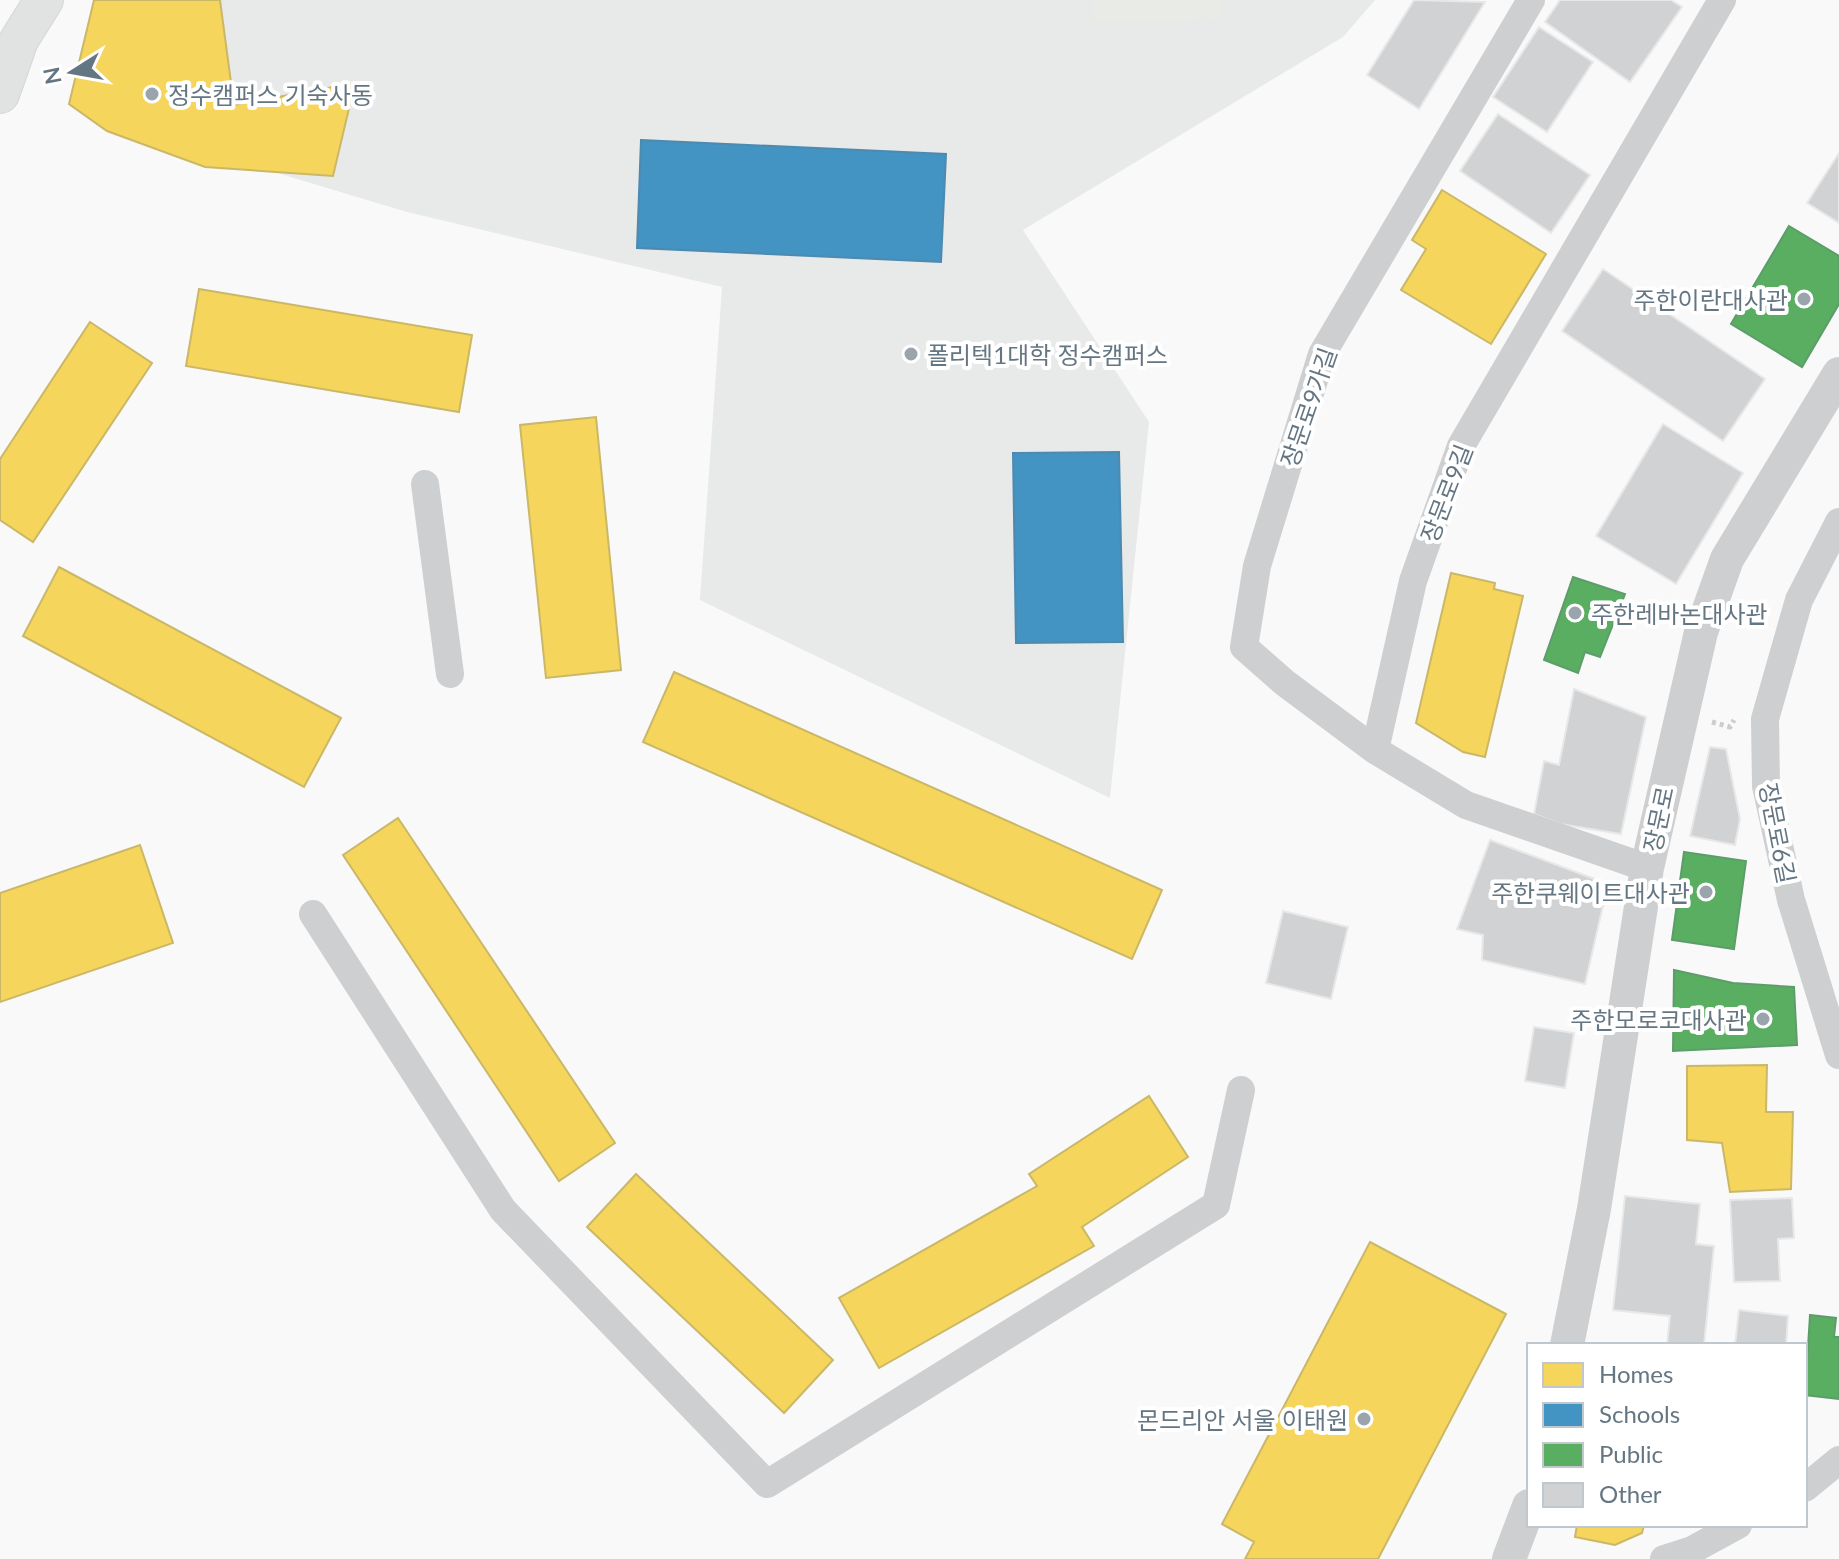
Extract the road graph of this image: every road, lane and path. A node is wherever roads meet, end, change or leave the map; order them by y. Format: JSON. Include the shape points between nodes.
{"nodes":[{"id":1,"x":44,"y":0,"type":"edge"},
{"id":2,"x":1531,"y":0,"type":"edge"},
{"id":3,"x":1722,"y":0,"type":"edge"},
{"id":4,"x":0,"y":94,"type":"edge"},
{"id":5,"x":1839,"y":374,"type":"edge"},
{"id":6,"x":425,"y":484,"type":"dead end"},
{"id":7,"x":1839,"y":522,"type":"edge"},
{"id":8,"x":450,"y":674,"type":"dead end"},
{"id":9,"x":1681,"y":713,"type":"junction"},
{"id":10,"x":1765,"y":719,"type":"junction"},
{"id":11,"x":1375,"y":750,"type":"junction"},
{"id":12,"x":1647,"y":868,"type":"junction"},
{"id":13,"x":313,"y":914,"type":"dead end"},
{"id":14,"x":1839,"y":1055,"type":"edge"},
{"id":15,"x":1241,"y":1090,"type":"dead end"},
{"id":16,"x":1567,"y":1343,"type":"edge"},
{"id":17,"x":1839,"y":1460,"type":"edge"},
{"id":18,"x":1807,"y":1486,"type":"edge"},
{"id":19,"x":1527,"y":1511,"type":"edge"},
{"id":20,"x":1734,"y":1527,"type":"edge"},
{"id":21,"x":1509,"y":1559,"type":"edge"},
{"id":22,"x":1664,"y":1559,"type":"edge"}],
"edges":[{"from":1,"to":4,"type":"main road","via":[[19,40]]},
{"from":2,"to":11,"type":"street","name":"장문로9가길","via":[[1322,354],[1257,566],[1244,647]]},
{"from":3,"to":11,"type":"street","name":"장문로9길","via":[[1461,446],[1413,581]]},
{"from":5,"to":9,"type":"street","name":"장문로","via":[[1727,559],[1701,632]]},
{"from":6,"to":8,"type":"street"},
{"from":7,"to":10,"type":"street","name":"장문로6길","via":[[1799,600]]},
{"from":9,"to":10,"type":"path","via":[[1730,727],[1744,705],[1747,726]]},
{"from":9,"to":12,"type":"street","name":"장문로"},
{"from":10,"to":14,"type":"street","name":"장문로6길","via":[[1766,786],[1791,900]]},
{"from":11,"to":12,"type":"street","via":[[1466,805]]},
{"from":12,"to":16,"type":"street","name":"장문로","via":[[1594,1209]]},
{"from":13,"to":15,"type":"street","via":[[503,1210],[767,1484],[1216,1205]]},
{"from":17,"to":18,"type":"street"},
{"from":19,"to":21,"type":"street"},
{"from":20,"to":22,"type":"street"}]}
